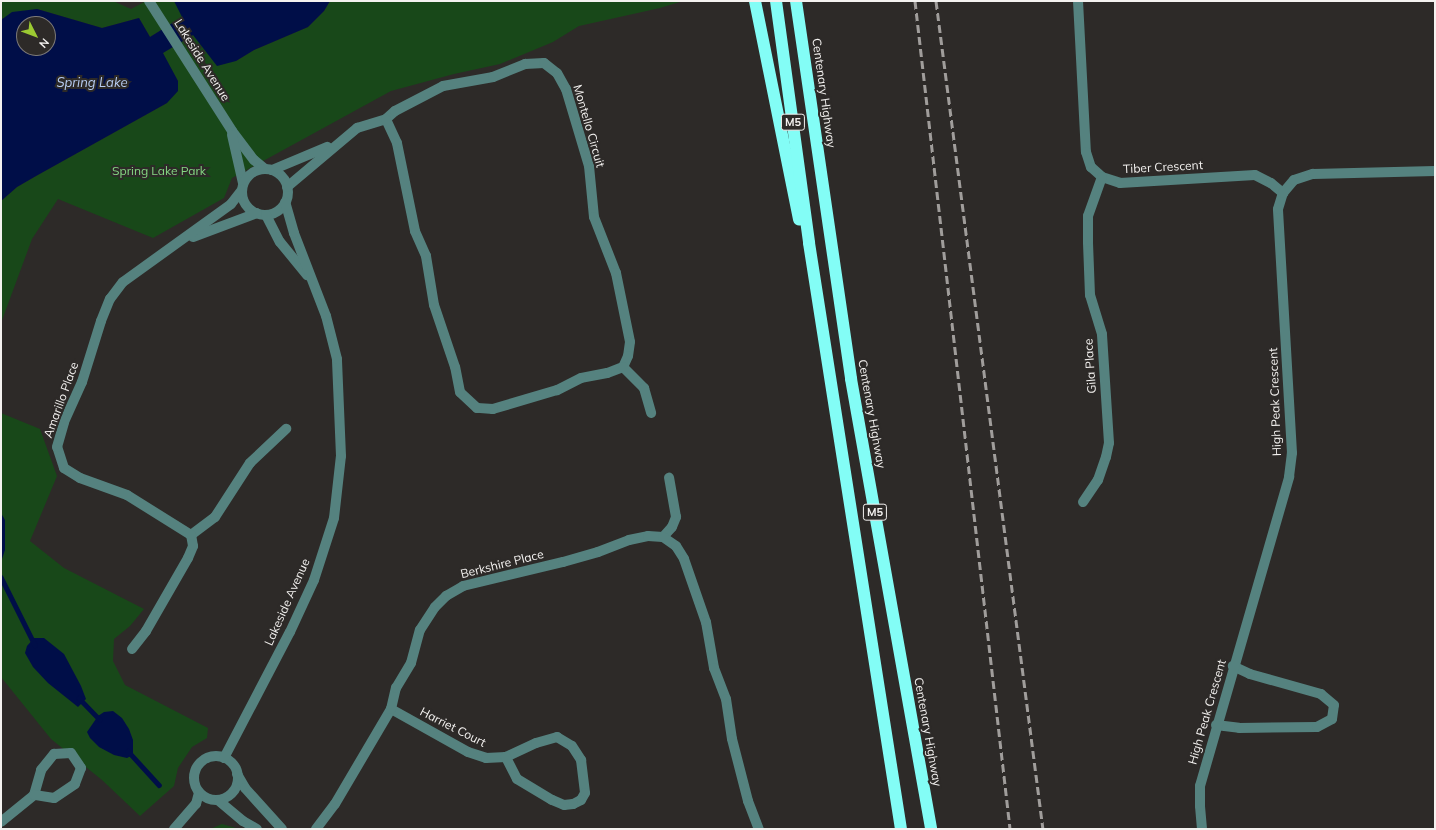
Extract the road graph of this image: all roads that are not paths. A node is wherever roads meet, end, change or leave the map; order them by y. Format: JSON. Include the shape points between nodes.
{"nodes":[{"id":1,"x":755,"y":1,"type":"edge"},
{"id":2,"x":776,"y":1,"type":"edge"},
{"id":3,"x":796,"y":1,"type":"edge"},
{"id":4,"x":1078,"y":1,"type":"edge"},
{"id":5,"x":151,"y":3,"type":"edge"},
{"id":6,"x":386,"y":119,"type":"junction"},
{"id":7,"x":232,"y":132,"type":"junction"},
{"id":8,"x":344,"y":139,"type":"junction"},
{"id":9,"x":269,"y":169,"type":"junction"},
{"id":10,"x":1435,"y":170,"type":"edge"},
{"id":11,"x":1102,"y":177,"type":"junction"},
{"id":12,"x":243,"y":187,"type":"junction"},
{"id":13,"x":287,"y":187,"type":"junction"},
{"id":14,"x":1283,"y":193,"type":"junction"},
{"id":15,"x":285,"y":202,"type":"junction"},
{"id":16,"x":261,"y":214,"type":"junction"},
{"id":17,"x":178,"y":243,"type":"junction"},
{"id":18,"x":809,"y":243,"type":"junction"},
{"id":19,"x":312,"y":281,"type":"junction"},
{"id":20,"x":624,"y":367,"type":"junction"},
{"id":21,"x":651,"y":413,"type":"dead end"},
{"id":22,"x":286,"y":429,"type":"dead end"},
{"id":23,"x":670,"y":478,"type":"dead end"},
{"id":24,"x":1083,"y":502,"type":"dead end"},
{"id":25,"x":191,"y":535,"type":"junction"},
{"id":26,"x":663,"y":537,"type":"junction"},
{"id":27,"x":132,"y":649,"type":"dead end"},
{"id":28,"x":1233,"y":666,"type":"junction"},
{"id":29,"x":390,"y":709,"type":"junction"},
{"id":30,"x":1216,"y":725,"type":"junction"},
{"id":31,"x":506,"y":757,"type":"junction"},
{"id":32,"x":224,"y":758,"type":"junction"},
{"id":33,"x":237,"y":774,"type":"junction"},
{"id":34,"x":199,"y":793,"type":"junction"},
{"id":35,"x":34,"y":795,"type":"junction"},
{"id":36,"x":219,"y":801,"type":"junction"},
{"id":37,"x":1,"y":822,"type":"edge"},
{"id":38,"x":174,"y":829,"type":"edge"},
{"id":39,"x":257,"y":829,"type":"edge"},
{"id":40,"x":282,"y":829,"type":"edge"},
{"id":41,"x":316,"y":829,"type":"edge"},
{"id":42,"x":759,"y":829,"type":"edge"},
{"id":43,"x":901,"y":829,"type":"edge"},
{"id":44,"x":931,"y":829,"type":"edge"},
{"id":45,"x":1202,"y":829,"type":"edge"}],
"edges":[{"from":1,"to":18,"type":"highway","via":[[800,224]]},
{"from":2,"to":18,"type":"highway","number":"M5"},
{"from":3,"to":44,"type":"highway","name":"Centenary Highway","number":"M5","via":[[851,379]]},
{"from":4,"to":11,"type":"street","via":[[1086,152],[1091,167]]},
{"from":5,"to":7,"type":"street","name":"Lakeside Avenue"},
{"from":6,"to":8,"type":"street","name":"Montello Circuit","via":[[357,128]]},
{"from":6,"to":20,"type":"street","via":[[397,143],[415,231],[426,256],[434,304],[460,392],[477,408],[493,410],[557,390],[581,378],[607,374]]},
{"from":6,"to":20,"type":"street","name":"Montello Circuit","via":[[395,111],[443,86],[493,77],[525,64],[544,63],[557,73],[566,89],[589,166],[594,217],[616,273],[630,342]]},
{"from":7,"to":9,"type":"street","name":"Lakeside Avenue","via":[[254,160]]},
{"from":7,"to":12,"type":"street","name":"Lakeside Avenue"},
{"from":8,"to":9,"type":"street","name":"Montello Circuit"},
{"from":8,"to":13,"type":"street","name":"Montello Circuit"},
{"from":9,"to":12,"type":"street","via":[[252,172]]},
{"from":9,"to":13,"type":"street","via":[[284,180]]},
{"from":10,"to":14,"type":"street","via":[[1313,174],[1294,180]]},
{"from":11,"to":14,"type":"street","name":"Tiber Crescent","via":[[1120,183],[1255,176],[1271,183]]},
{"from":11,"to":24,"type":"street","name":"Gila Place","via":[[1088,216],[1088,242],[1090,295],[1102,334],[1109,443],[1098,480]]},
{"from":12,"to":16,"type":"street","via":[[245,204]]},
{"from":12,"to":17,"type":"street","name":"Amarillo Place","via":[[232,204]]},
{"from":13,"to":15,"type":"street"},
{"from":14,"to":28,"type":"street","name":"High Peak Crescent","via":[[1278,209],[1292,453],[1289,476]]},
{"from":15,"to":16,"type":"street","via":[[280,208]]},
{"from":15,"to":19,"type":"street","name":"Lakeside Avenue"},
{"from":16,"to":17,"type":"street","name":"Amarillo Place"},
{"from":16,"to":19,"type":"street","name":"Lakeside Avenue"},
{"from":17,"to":25,"type":"street","name":"Amarillo Place","via":[[123,282],[110,299],[57,447],[64,468],[80,478],[127,495]]},
{"from":18,"to":43,"type":"highway","number":"M5"},
{"from":19,"to":32,"type":"street","name":"Lakeside Avenue","via":[[326,316],[337,359],[341,456],[334,518],[314,580],[290,632]]},
{"from":20,"to":21,"type":"street","via":[[644,388]]},
{"from":22,"to":25,"type":"street","via":[[250,463],[216,517]]},
{"from":23,"to":26,"type":"street","via":[[676,517],[672,527]]},
{"from":25,"to":27,"type":"street","via":[[193,546],[188,558],[146,631]]},
{"from":26,"to":29,"type":"street","name":"Berkshire Place","via":[[648,536],[629,540],[563,562],[463,586],[446,596],[435,607],[420,630],[411,663],[396,688]]},
{"from":26,"to":42,"type":"street","via":[[676,546],[684,559],[706,622],[714,668],[726,700],[732,738],[748,801]]},
{"from":28,"to":30,"type":"street","name":"High Peak Crescent"},
{"from":28,"to":30,"type":"street","via":[[1250,674],[1321,694],[1334,705],[1332,719],[1317,727],[1239,728]]},
{"from":29,"to":31,"type":"street","name":"Harriet Court","via":[[468,752],[486,758]]},
{"from":29,"to":41,"type":"street","name":"Berkshire Place","via":[[335,804]]},
{"from":30,"to":45,"type":"street","name":"High Peak Crescent","via":[[1200,786]]},
{"from":31,"to":31,"type":"street","name":"Harriet Court","via":[[536,743],[557,737],[572,746],[581,760],[586,793],[573,804],[564,805],[552,800],[517,779]]},
{"from":32,"to":33,"type":"street","via":[[235,767]]},
{"from":32,"to":34,"type":"street","via":[[209,757],[197,766],[193,780]]},
{"from":33,"to":36,"type":"street","via":[[236,787],[232,793]]},
{"from":33,"to":40,"type":"street","via":[[245,788]]},
{"from":34,"to":36,"type":"street","via":[[209,800]]},
{"from":34,"to":38,"type":"street","via":[[196,804]]},
{"from":35,"to":35,"type":"street","via":[[41,770],[54,754],[71,753],[81,768],[75,784],[54,798]]},
{"from":35,"to":37,"type":"street"},
{"from":36,"to":39,"type":"street"}]}
